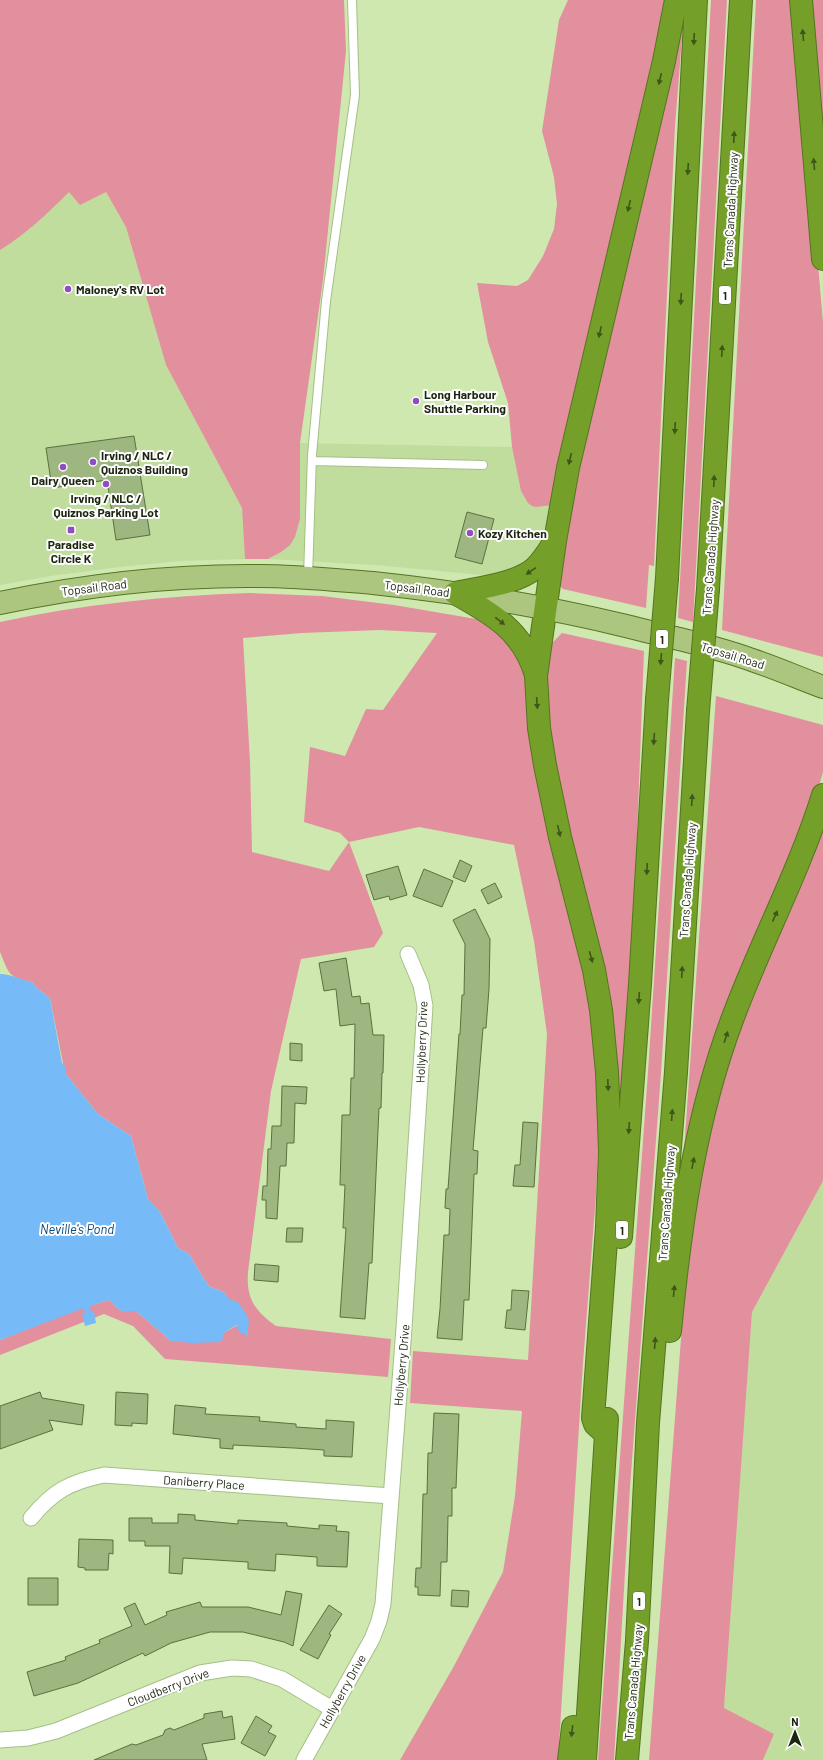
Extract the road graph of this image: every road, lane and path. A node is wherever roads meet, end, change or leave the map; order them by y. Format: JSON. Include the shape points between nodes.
{"nodes":[{"id":1,"x":352,"y":0,"type":"edge"},
{"id":2,"x":676,"y":0,"type":"edge"},
{"id":3,"x":696,"y":0,"type":"edge"},
{"id":4,"x":741,"y":0,"type":"edge"},
{"id":5,"x":800,"y":0,"type":"edge"},
{"id":6,"x":823,"y":259,"type":"edge"},
{"id":7,"x":312,"y":461,"type":"junction"},
{"id":8,"x":483,"y":464,"type":"dead end"},
{"id":9,"x":555,"y":541,"type":"junction"},
{"id":10,"x":308,"y":578,"type":"junction"},
{"id":11,"x":455,"y":593,"type":"junction"},
{"id":12,"x":0,"y":603,"type":"edge"},
{"id":13,"x":546,"y":608,"type":"junction"},
{"id":14,"x":536,"y":676,"type":"junction"},
{"id":15,"x":823,"y":687,"type":"edge"},
{"id":16,"x":823,"y":795,"type":"edge"},
{"id":17,"x":408,"y":954,"type":"dead end"},
{"id":18,"x":648,"y":1433,"type":"junction"},
{"id":19,"x":606,"y":1434,"type":"junction"},
{"id":20,"x":604,"y":1459,"type":"junction"},
{"id":21,"x":391,"y":1496,"type":"junction"},
{"id":22,"x":31,"y":1518,"type":"dead end"},
{"id":23,"x":332,"y":1709,"type":"junction"},
{"id":24,"x":0,"y":1740,"type":"edge"},
{"id":25,"x":304,"y":1760,"type":"edge"},
{"id":26,"x":569,"y":1760,"type":"edge"},
{"id":27,"x":585,"y":1760,"type":"edge"},
{"id":28,"x":627,"y":1760,"type":"edge"},
{"id":29,"x":642,"y":1760,"type":"edge"}],
"edges":[{"from":1,"to":7,"type":"lane","via":[[355,95],[326,301]]},
{"from":2,"to":9,"type":"highway","one_way":true,"via":[[664,61],[568,468]]},
{"from":3,"to":19,"type":"highway","number":"1","one_way":true,"bridge":true,"via":[[667,578]]},
{"from":18,"to":4,"type":"highway","name":"Trans Canada Highway","number":"1","one_way":true,"bridge":true,"via":[[676,1072],[708,589]]},
{"from":6,"to":5,"type":"highway","one_way":true},
{"from":7,"to":8,"type":"lane"},
{"from":7,"to":10,"type":"lane"},
{"from":9,"to":11,"type":"highway","one_way":true,"via":[[542,561],[526,574],[502,583]]},
{"from":9,"to":13,"type":"highway"},
{"from":10,"to":11,"type":"main road","name":"Topsail Road"},
{"from":10,"to":12,"type":"main road","name":"Topsail Road","via":[[258,576],[152,580],[59,592]]},
{"from":11,"to":13,"type":"main road","name":"Topsail Road"},
{"from":11,"to":14,"type":"highway","one_way":true,"via":[[495,617],[515,634],[524,645]]},
{"from":13,"to":14,"type":"highway"},
{"from":13,"to":15,"type":"main road","name":"Topsail Road","via":[[751,659]]},
{"from":14,"to":19,"type":"highway","one_way":true,"via":[[539,728],[546,772],[594,970],[608,1072],[610,1150],[607,1234],[594,1418],[595,1424]]},
{"from":18,"to":16,"type":"highway","one_way":true,"via":[[664,1397],[685,1208],[713,1077],[732,1020],[800,858]]},
{"from":17,"to":21,"type":"street","name":"Hollyberry Drive","via":[[421,985],[425,1006]]},
{"from":18,"to":28,"type":"highway","name":"Trans Canada Highway","number":"1","via":[[638,1626]]},
{"from":18,"to":29,"type":"highway","via":[[659,1459]]},
{"from":19,"to":20,"type":"highway","number":"1"},
{"from":20,"to":26,"type":"highway","one_way":true,"via":[[591,1478],[584,1604]]},
{"from":20,"to":27,"type":"highway","number":"1"},
{"from":21,"to":22,"type":"street","name":"Daniberry Place","via":[[104,1475],[88,1478],[52,1494]]},
{"from":21,"to":23,"type":"street","name":"Hollyberry Drive","via":[[383,1604],[379,1621],[372,1639]]},
{"from":23,"to":24,"type":"street","name":"Cloudberry Drive","via":[[282,1679],[251,1670],[232,1668],[200,1673],[56,1732]]},
{"from":23,"to":25,"type":"street","name":"Hollyberry Drive"}]}
